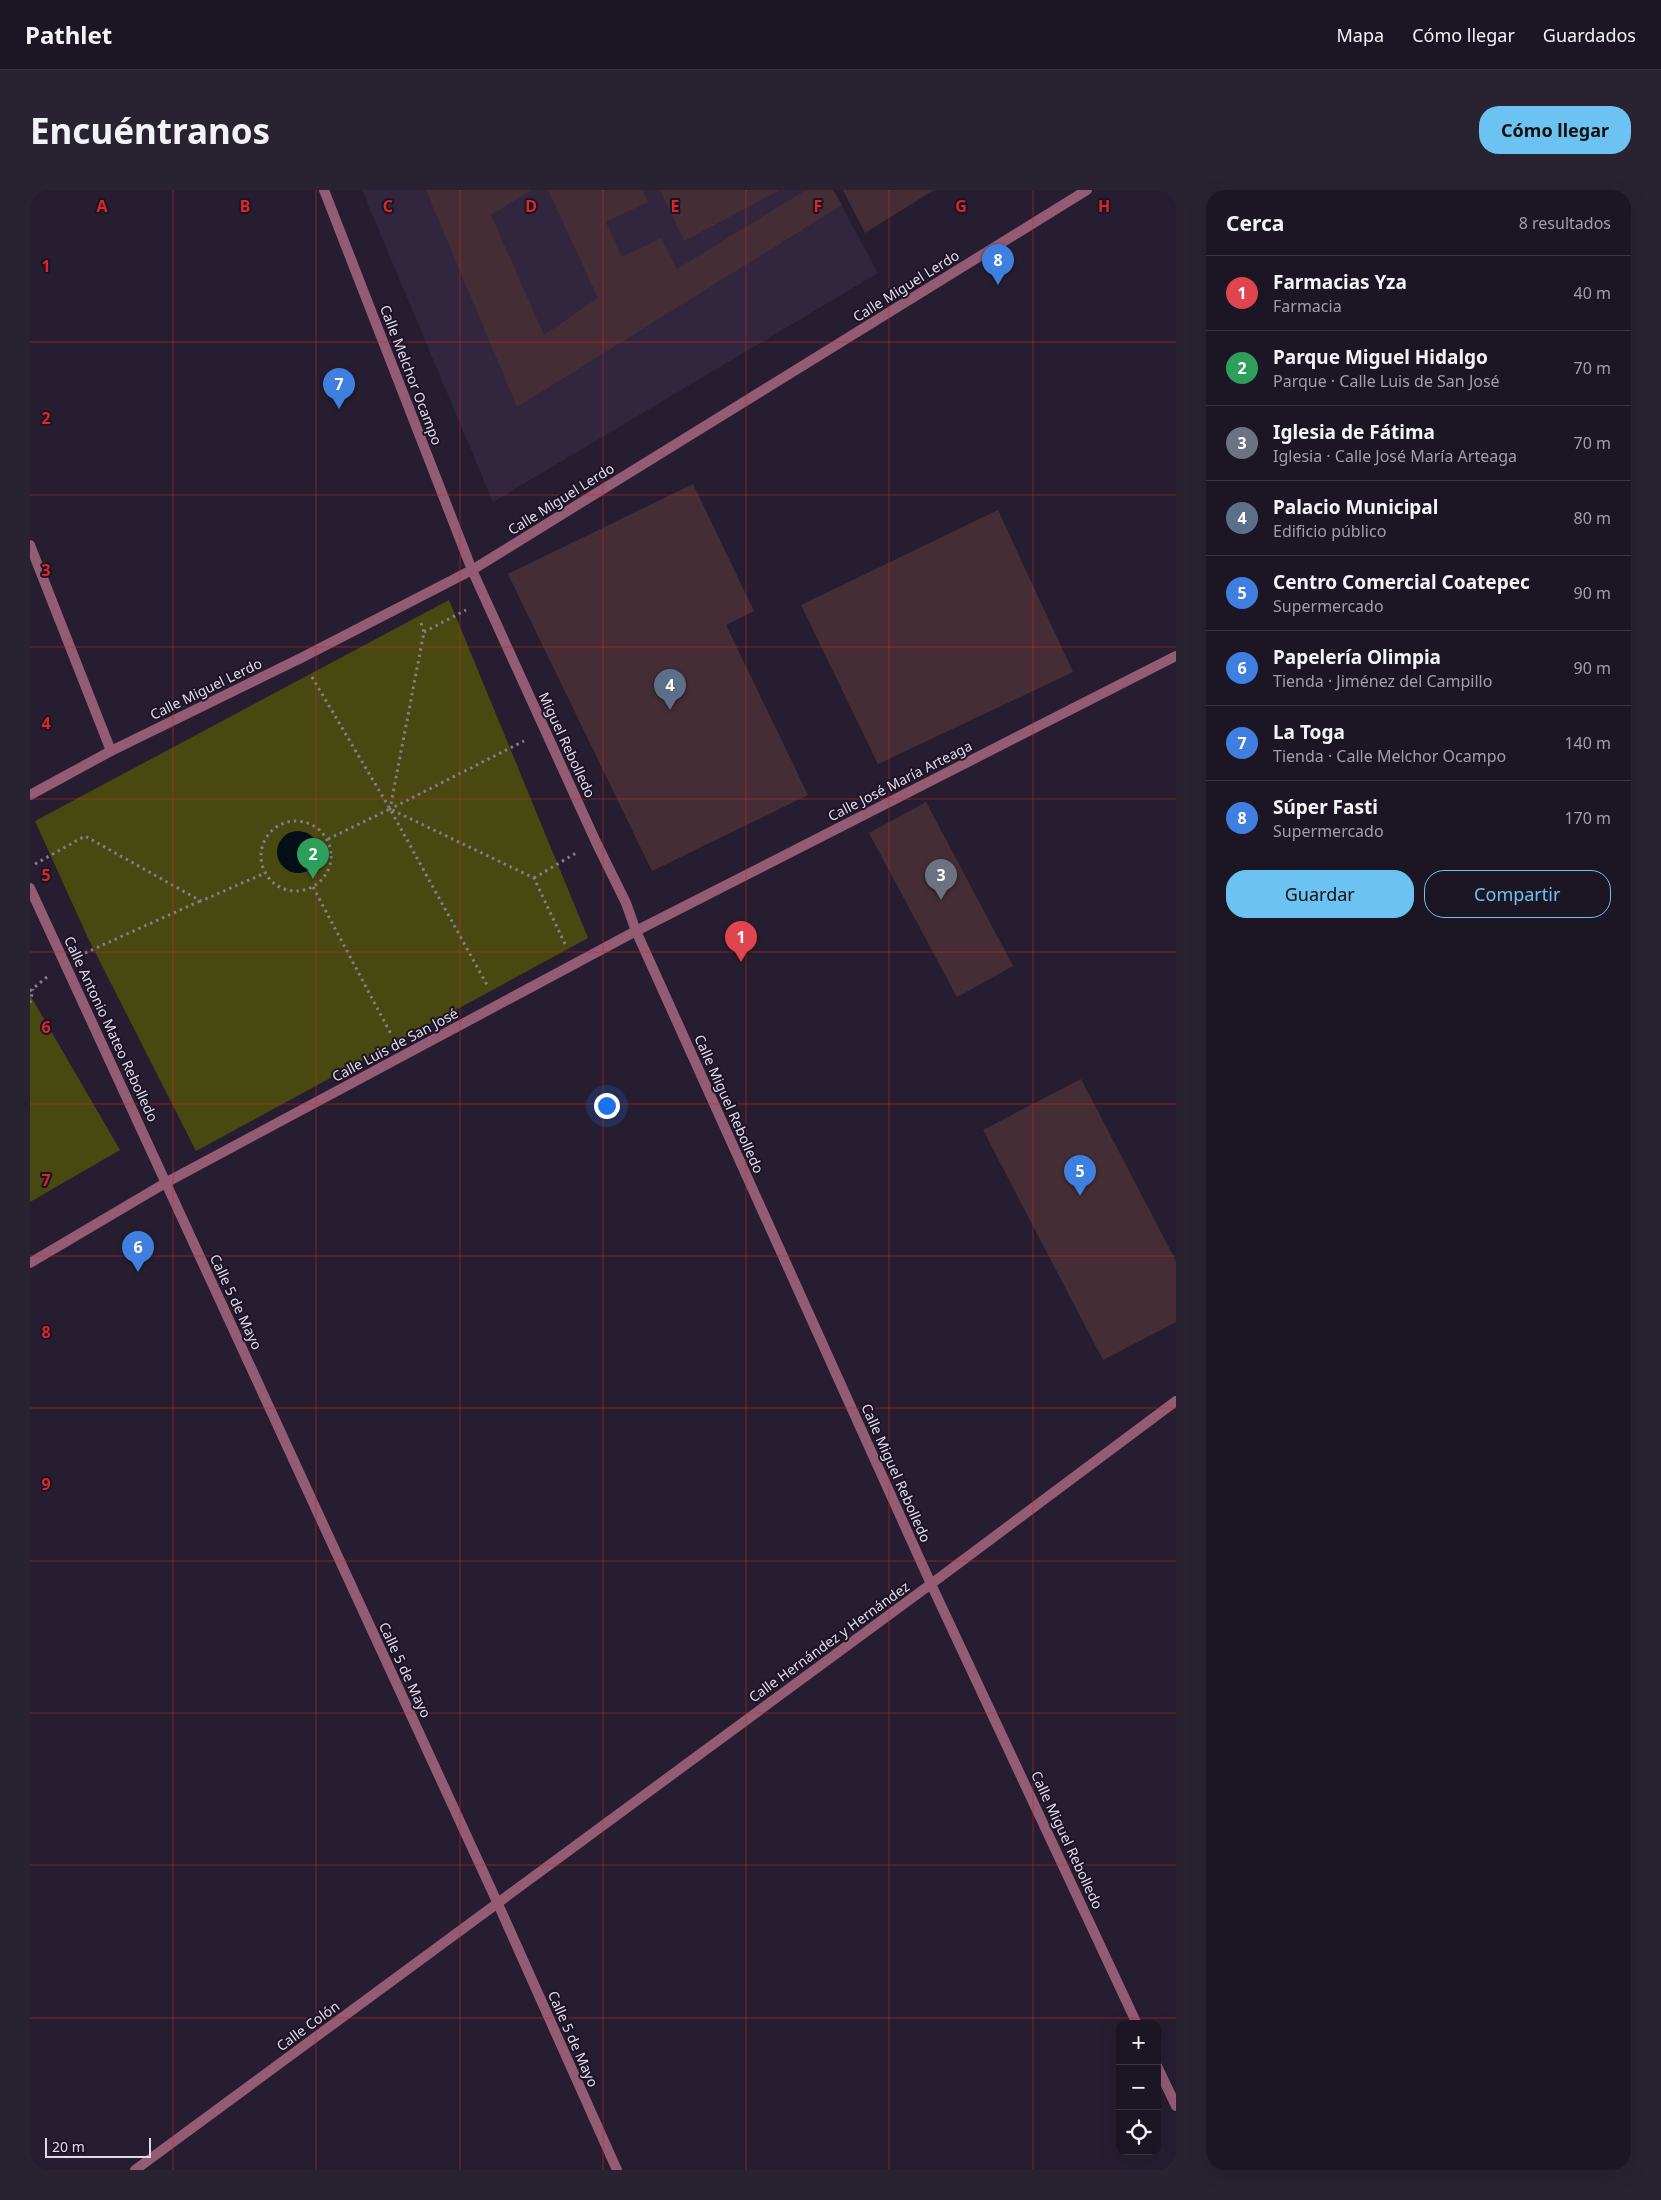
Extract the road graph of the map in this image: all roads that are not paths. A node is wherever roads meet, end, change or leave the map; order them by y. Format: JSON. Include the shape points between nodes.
{"nodes":[{"id":1,"x":324,"y":190,"type":"edge"},
{"id":2,"x":1087,"y":190,"type":"edge"},
{"id":3,"x":30,"y":545,"type":"edge"},
{"id":4,"x":472,"y":570,"type":"junction"},
{"id":5,"x":1176,"y":656,"type":"edge"},
{"id":6,"x":111,"y":751,"type":"junction"},
{"id":7,"x":30,"y":795,"type":"edge"},
{"id":8,"x":30,"y":888,"type":"edge"},
{"id":9,"x":636,"y":931,"type":"junction"},
{"id":10,"x":166,"y":1182,"type":"junction"},
{"id":11,"x":30,"y":1263,"type":"edge"},
{"id":12,"x":1176,"y":1401,"type":"edge"},
{"id":13,"x":931,"y":1584,"type":"junction"},
{"id":14,"x":498,"y":1904,"type":"junction"},
{"id":15,"x":1135,"y":2020,"type":"edge"},
{"id":16,"x":1161,"y":2074,"type":"edge"},
{"id":17,"x":1176,"y":2106,"type":"edge"},
{"id":18,"x":135,"y":2170,"type":"edge"},
{"id":19,"x":617,"y":2170,"type":"edge"}],
"edges":[{"from":1,"to":4,"type":"street","name":"Calle Melchor Ocampo"},
{"from":2,"to":4,"type":"street","name":"Calle Miguel Lerdo"},
{"from":3,"to":6,"type":"street"},
{"from":4,"to":6,"type":"street","name":"Calle Miguel Lerdo"},
{"from":4,"to":9,"type":"street","name":"Miguel Rebolledo"},
{"from":5,"to":9,"type":"street","name":"Calle José María Arteaga"},
{"from":6,"to":7,"type":"street","name":"Calle Miguel Lerdo"},
{"from":8,"to":10,"type":"street","name":"Calle Antonio Mateo Rebolledo"},
{"from":9,"to":10,"type":"street","name":"Calle Luis de San José"},
{"from":9,"to":13,"type":"street","name":"Calle Miguel Rebolledo"},
{"from":10,"to":11,"type":"street","name":"Calle Luis de San José"},
{"from":10,"to":14,"type":"street","name":"Calle 5 de Mayo"},
{"from":12,"to":13,"type":"street","name":"Calle Hernández y Hernández"},
{"from":13,"to":14,"type":"street","name":"Calle Hernández y Hernández"},
{"from":13,"to":15,"type":"street","name":"Calle Miguel Rebolledo"},
{"from":14,"to":18,"type":"street","name":"Calle Colón"},
{"from":14,"to":19,"type":"street","name":"Calle 5 de Mayo"},
{"from":16,"to":17,"type":"street"}]}
